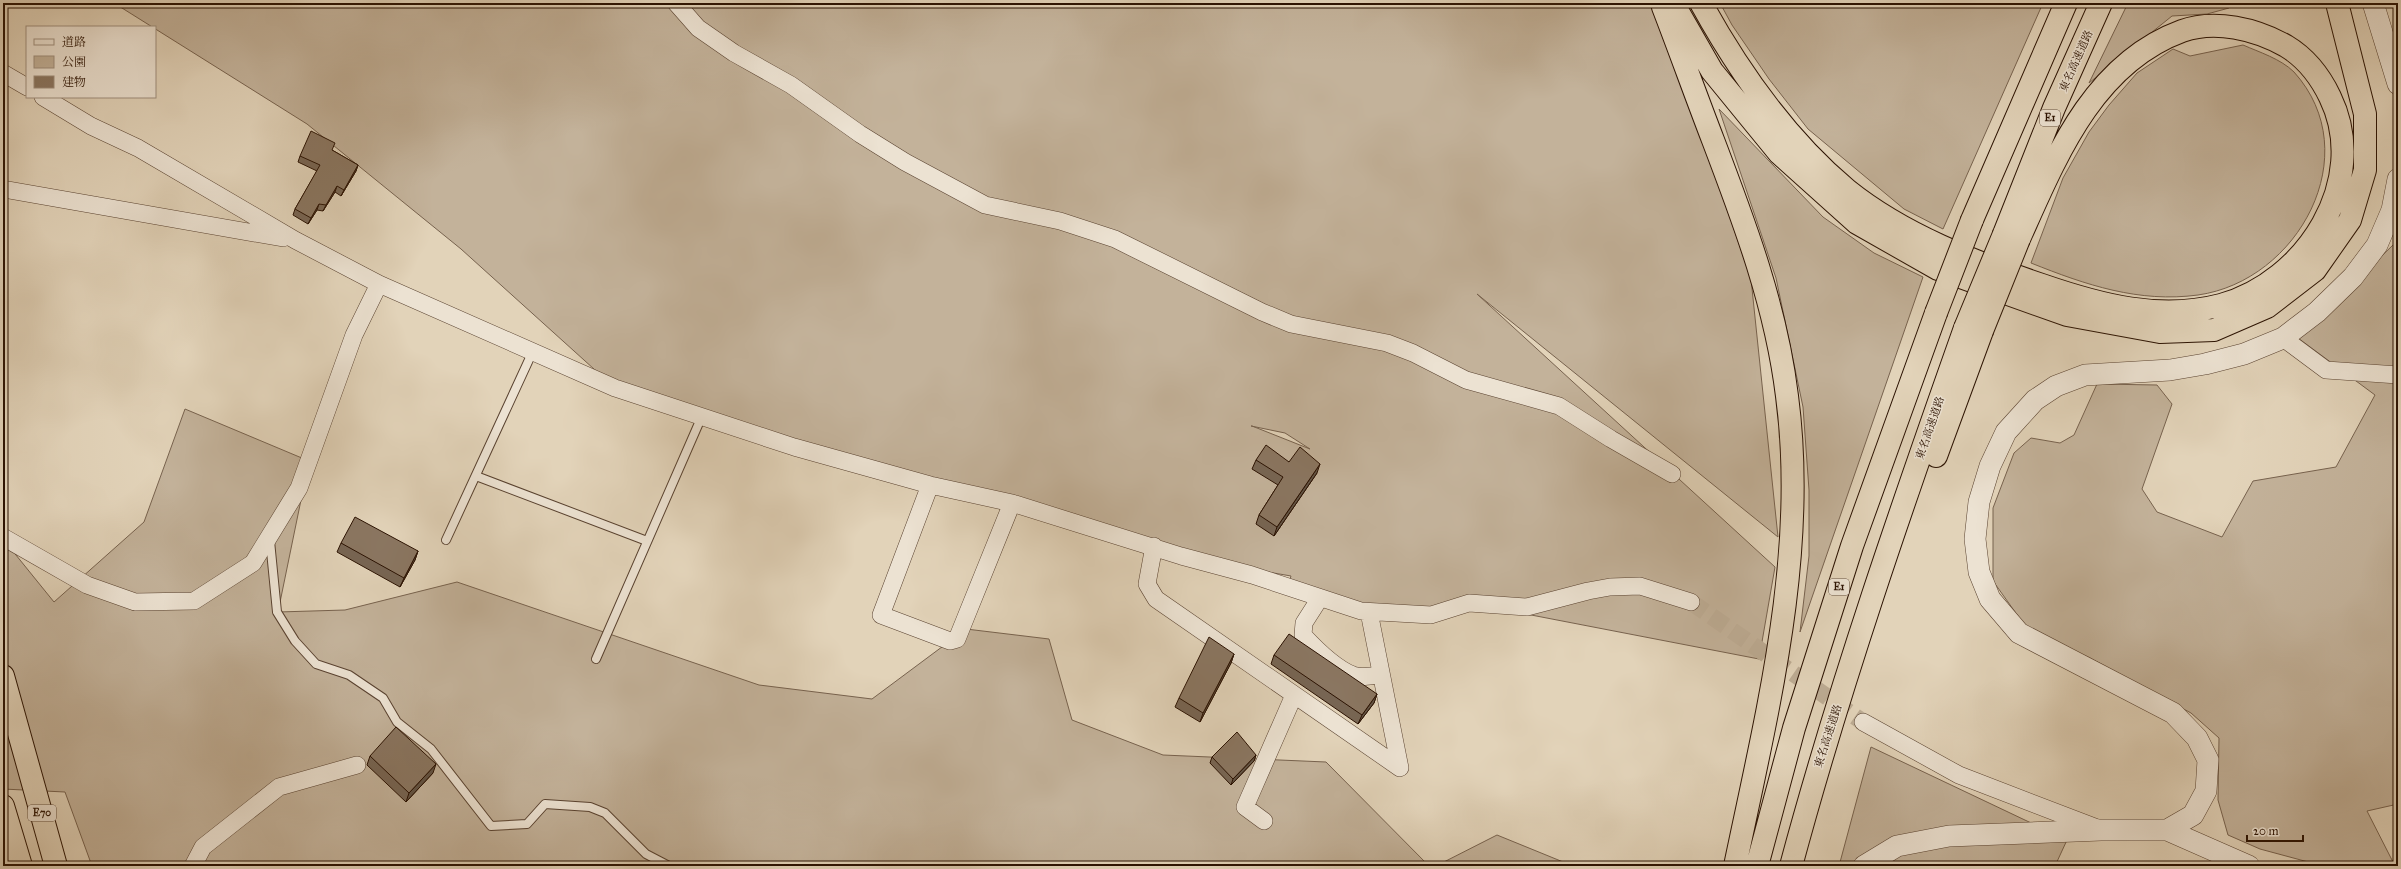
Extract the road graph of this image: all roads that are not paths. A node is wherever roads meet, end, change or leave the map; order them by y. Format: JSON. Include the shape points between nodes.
{"nodes":[{"id":1,"x":676,"y":3,"type":"edge"},
{"id":2,"x":1662,"y":3,"type":"edge"},
{"id":3,"x":1673,"y":3,"type":"edge"},
{"id":4,"x":1701,"y":3,"type":"edge"},
{"id":5,"x":2066,"y":3,"type":"edge"},
{"id":6,"x":2101,"y":3,"type":"edge"},
{"id":7,"x":2337,"y":3,"type":"edge"},
{"id":8,"x":2373,"y":3,"type":"edge"},
{"id":9,"x":3,"y":73,"type":"edge"},
{"id":10,"x":2398,"y":84,"type":"edge"},
{"id":11,"x":26,"y":86,"type":"edge"},
{"id":12,"x":45,"y":98,"type":"edge"},
{"id":13,"x":2398,"y":180,"type":"edge"},
{"id":14,"x":3,"y":189,"type":"edge"},
{"id":15,"x":2011,"y":237,"type":"junction"},
{"id":16,"x":295,"y":240,"type":"junction"},
{"id":17,"x":379,"y":284,"type":"junction"},
{"id":18,"x":2282,"y":338,"type":"junction"},
{"id":19,"x":533,"y":351,"type":"junction"},
{"id":20,"x":2398,"y":375,"type":"edge"},
{"id":21,"x":702,"y":416,"type":"junction"},
{"id":22,"x":1672,"y":474,"type":"dead end"},
{"id":23,"x":476,"y":476,"type":"junction"},
{"id":24,"x":930,"y":485,"type":"junction"},
{"id":25,"x":1012,"y":503,"type":"junction"},
{"id":26,"x":270,"y":536,"type":"junction"},
{"id":27,"x":3,"y":537,"type":"edge"},
{"id":28,"x":446,"y":540,"type":"dead end"},
{"id":29,"x":647,"y":541,"type":"junction"},
{"id":30,"x":1154,"y":546,"type":"junction"},
{"id":31,"x":1320,"y":598,"type":"junction"},
{"id":32,"x":1691,"y":602,"type":"tunnel mouth"},
{"id":33,"x":1369,"y":612,"type":"junction"},
{"id":34,"x":596,"y":660,"type":"dead end"},
{"id":35,"x":1381,"y":674,"type":"junction"},
{"id":36,"x":3,"y":676,"type":"edge"},
{"id":37,"x":1294,"y":695,"type":"junction"},
{"id":38,"x":1863,"y":722,"type":"tunnel mouth"},
{"id":39,"x":357,"y":765,"type":"dead end"},
{"id":40,"x":3,"y":806,"type":"edge"},
{"id":41,"x":1264,"y":821,"type":"dead end"},
{"id":42,"x":2101,"y":830,"type":"junction"},
{"id":43,"x":2167,"y":830,"type":"junction"},
{"id":44,"x":21,"y":866,"type":"edge"},
{"id":45,"x":56,"y":866,"type":"edge"},
{"id":46,"x":193,"y":866,"type":"edge"},
{"id":47,"x":669,"y":866,"type":"edge"},
{"id":48,"x":1735,"y":866,"type":"edge"},
{"id":49,"x":1757,"y":866,"type":"edge"},
{"id":50,"x":1791,"y":866,"type":"edge"},
{"id":51,"x":1864,"y":866,"type":"edge"},
{"id":52,"x":2249,"y":866,"type":"edge"}],
"edges":[{"from":1,"to":22,"type":"street","via":[[698,28],[734,53],[791,85],[905,162],[985,205],[1060,220],[1115,239],[1291,324],[1387,343],[1466,380],[1559,406]]},
{"from":2,"to":48,"type":"highway","via":[[1764,282],[1787,396],[1793,496],[1791,559],[1761,736]]},
{"from":3,"to":7,"type":"highway","via":[[1712,71],[1778,153],[1857,223],[1938,269],[2067,315],[2160,332],[2214,330],[2267,307],[2315,270],[2350,220],[2365,170],[2365,114]]},
{"from":4,"to":15,"type":"highway","via":[[1728,49],[1769,108],[1847,190],[1877,211],[1939,246],[2024,279],[2074,296],[2144,311],[2198,310],[2225,304],[2275,279],[2296,260],[2316,235],[2338,188],[2343,145],[2334,106],[2322,82],[2308,64],[2291,49],[2255,31],[2210,26],[2189,29],[2165,38],[2147,47],[2126,63],[2088,105]]},
{"from":5,"to":49,"type":"highway","number":"E1","bridge":true,"via":[[1972,220],[1852,546],[1794,728]]},
{"from":6,"to":15,"type":"highway","name":"東名高速道路","number":"E1","via":[[2054,108]]},
{"from":8,"to":10,"type":"street"},
{"from":9,"to":11,"type":"street"},
{"from":12,"to":16,"type":"street","via":[[91,126],[138,148]]},
{"from":13,"to":18,"type":"street","via":[[2392,210],[2373,250],[2353,277],[2317,312]]},
{"from":14,"to":16,"type":"street"},
{"from":15,"to":50,"type":"highway","name":"東名高速道路","number":"E1","bridge":true,"via":[[1974,329],[1858,641],[1817,769]]},
{"from":16,"to":17,"type":"street"},
{"from":17,"to":19,"type":"street"},
{"from":17,"to":26,"type":"street","via":[[354,335],[299,488]]},
{"from":18,"to":20,"type":"street","via":[[2326,370]]},
{"from":18,"to":43,"type":"street","via":[[2244,354],[2204,364],[2170,370],[2086,375],[2056,386],[2035,400],[2006,432],[1990,466],[1979,502],[1975,539],[1979,572],[1990,599],[2019,634],[2173,712],[2197,738],[2208,760],[2206,791],[2193,815]]},
{"from":19,"to":21,"type":"street","via":[[616,388]]},
{"from":19,"to":23,"type":"lane"},
{"from":21,"to":24,"type":"street","via":[[794,447]]},
{"from":21,"to":29,"type":"lane"},
{"from":23,"to":28,"type":"lane"},
{"from":23,"to":29,"type":"lane"},
{"from":24,"to":25,"type":"street"},
{"from":24,"to":25,"type":"street","via":[[881,615],[950,641],[957,639]]},
{"from":25,"to":30,"type":"street"},
{"from":26,"to":27,"type":"street","via":[[253,563],[194,602],[135,602],[87,585]]},
{"from":26,"to":47,"type":"lane","via":[[277,612],[295,641],[316,664],[349,675],[383,698],[397,722],[431,749],[491,826],[527,824],[545,804],[590,807],[605,813],[646,854]]},
{"from":29,"to":34,"type":"lane"},
{"from":30,"to":31,"type":"street"},
{"from":30,"to":37,"type":"street","via":[[1147,584],[1156,599]]},
{"from":31,"to":33,"type":"street"},
{"from":31,"to":35,"type":"street","via":[[1304,623],[1303,635],[1352,674],[1365,677]]},
{"from":32,"to":33,"type":"street","via":[[1640,586],[1588,591],[1527,607],[1470,603],[1431,615]]},
{"from":33,"to":35,"type":"street"},
{"from":35,"to":37,"type":"street","via":[[1400,768]]},
{"from":36,"to":45,"type":"highway","number":"E70"},
{"from":37,"to":41,"type":"street","via":[[1245,808]]},
{"from":38,"to":42,"type":"street","via":[[1959,775]]},
{"from":39,"to":46,"type":"street","via":[[278,787],[203,847]]},
{"from":40,"to":44,"type":"highway"},
{"from":42,"to":43,"type":"street"},
{"from":42,"to":51,"type":"street","via":[[1949,836],[1897,846]]},
{"from":43,"to":52,"type":"street"}]}
